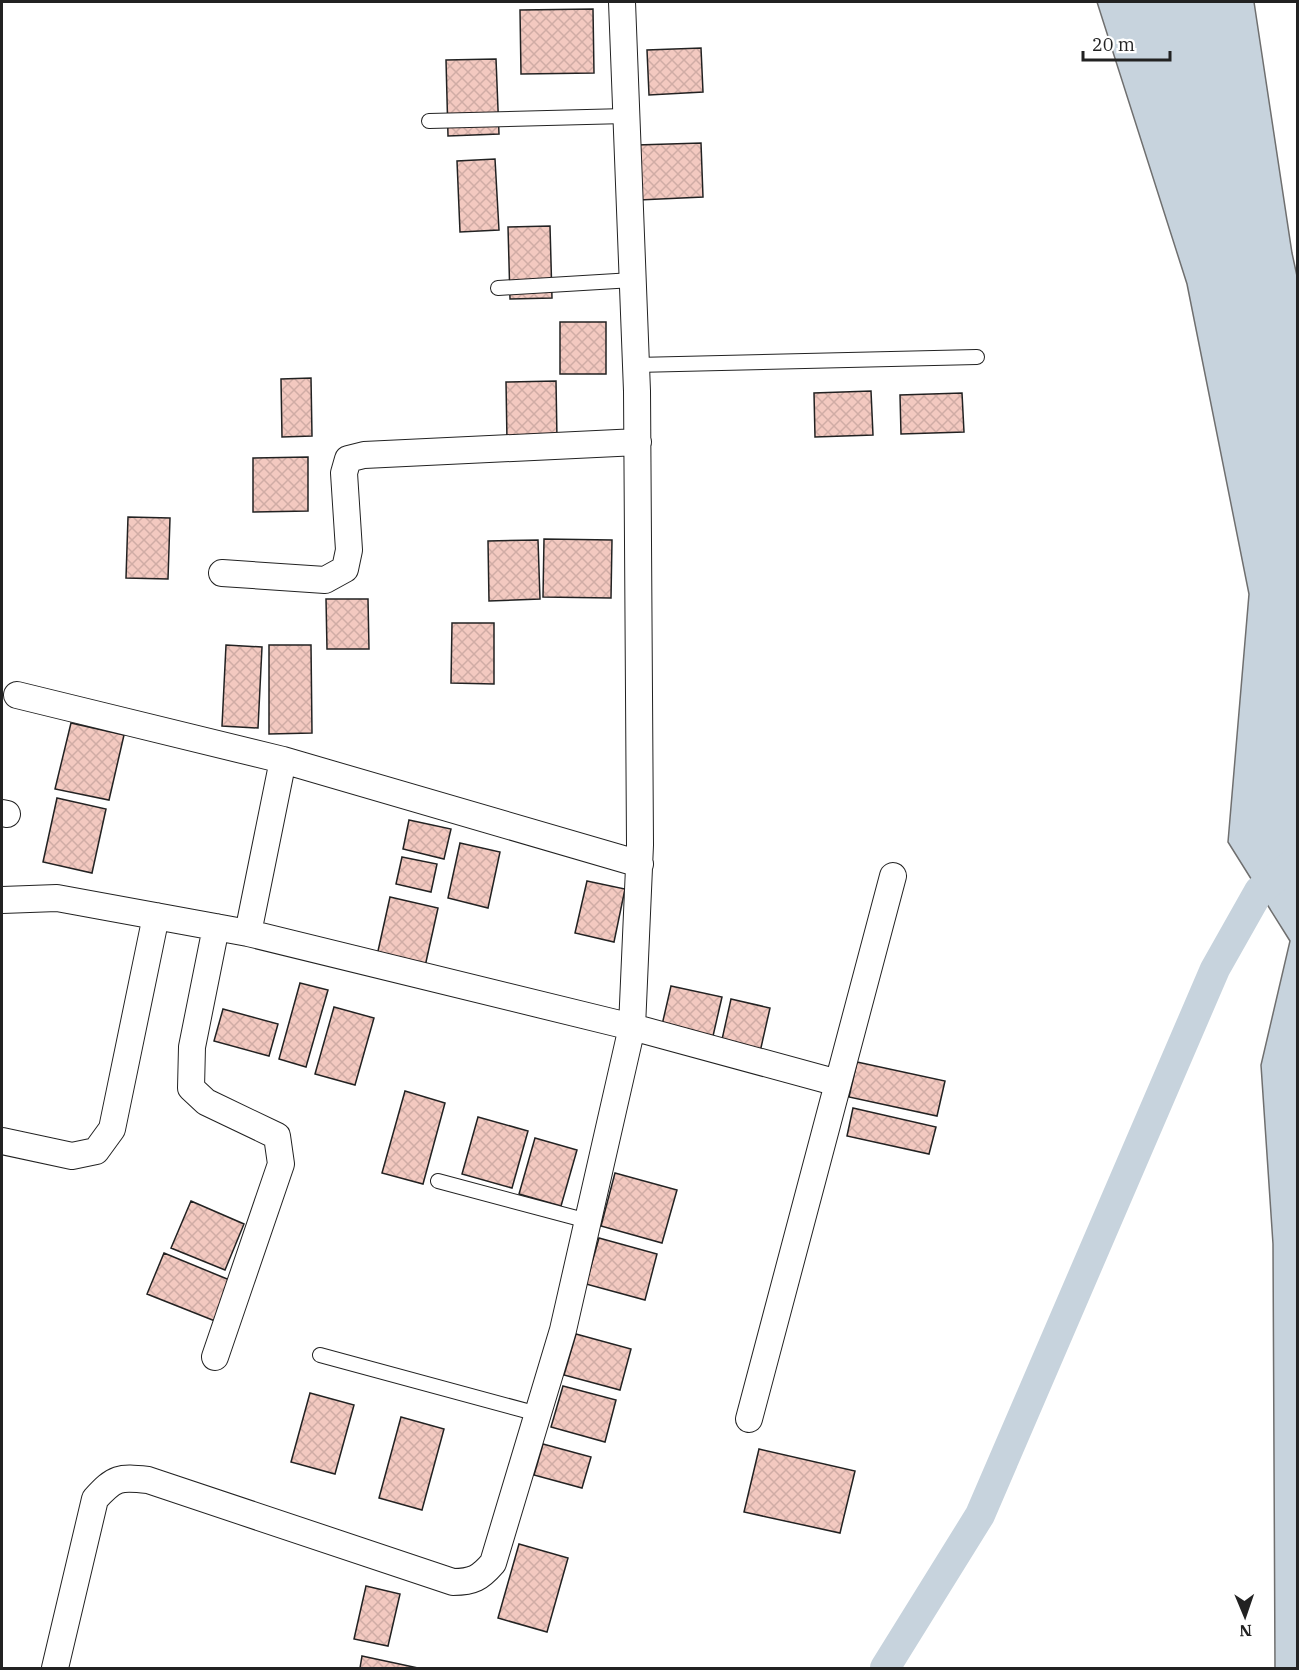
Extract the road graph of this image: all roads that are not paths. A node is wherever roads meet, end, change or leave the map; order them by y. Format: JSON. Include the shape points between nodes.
{"nodes":[{"id":1,"x":622,"y":2,"type":"edge"},
{"id":2,"x":626,"y":116,"type":"junction"},
{"id":3,"x":429,"y":121,"type":"dead end"},
{"id":4,"x":633,"y":280,"type":"junction"},
{"id":5,"x":498,"y":288,"type":"dead end"},
{"id":6,"x":977,"y":357,"type":"dead end"},
{"id":7,"x":636,"y":365,"type":"junction"},
{"id":8,"x":638,"y":442,"type":"junction"},
{"id":9,"x":222,"y":573,"type":"dead end"},
{"id":10,"x":17,"y":695,"type":"dead end"},
{"id":11,"x":283,"y":760,"type":"junction"},
{"id":12,"x":640,"y":864,"type":"junction"},
{"id":13,"x":893,"y":876,"type":"dead end"},
{"id":14,"x":2,"y":900,"type":"edge"},
{"id":15,"x":156,"y":916,"type":"junction"},
{"id":16,"x":216,"y":927,"type":"junction"},
{"id":17,"x":248,"y":933,"type":"junction"},
{"id":18,"x":632,"y":1027,"type":"junction"},
{"id":19,"x":838,"y":1083,"type":"junction"},
{"id":20,"x":2,"y":1141,"type":"edge"},
{"id":21,"x":438,"y":1181,"type":"dead end"},
{"id":22,"x":588,"y":1221,"type":"junction"},
{"id":23,"x":320,"y":1355,"type":"dead end"},
{"id":24,"x":215,"y":1357,"type":"dead end"},
{"id":25,"x":538,"y":1414,"type":"junction"},
{"id":26,"x":749,"y":1419,"type":"dead end"},
{"id":27,"x":55,"y":1668,"type":"edge"}],
"edges":[{"from":1,"to":2,"type":"street"},
{"from":2,"to":3,"type":"lane"},
{"from":2,"to":4,"type":"street"},
{"from":4,"to":5,"type":"lane"},
{"from":4,"to":7,"type":"street"},
{"from":6,"to":7,"type":"lane"},
{"from":7,"to":8,"type":"street"},
{"from":8,"to":9,"type":"street","via":[[364,455],[348,459],[344,473],[349,550],[345,569],[325,580]]},
{"from":8,"to":12,"type":"street"},
{"from":10,"to":11,"type":"street"},
{"from":11,"to":12,"type":"street"},
{"from":11,"to":17,"type":"street"},
{"from":12,"to":18,"type":"street"},
{"from":13,"to":19,"type":"street"},
{"from":14,"to":15,"type":"street","via":[[57,898]]},
{"from":15,"to":16,"type":"street"},
{"from":15,"to":20,"type":"street","via":[[112,1129],[96,1151],[72,1156]]},
{"from":16,"to":17,"type":"street"},
{"from":16,"to":24,"type":"street","via":[[192,1047],[191,1088],[206,1102],[277,1136],[281,1164]]},
{"from":17,"to":18,"type":"street"},
{"from":18,"to":19,"type":"street"},
{"from":18,"to":22,"type":"street"},
{"from":19,"to":26,"type":"street"},
{"from":21,"to":22,"type":"lane"},
{"from":22,"to":25,"type":"street","via":[[563,1330]]},
{"from":23,"to":25,"type":"lane"},
{"from":25,"to":27,"type":"street","via":[[493,1563],[483,1575],[468,1582],[453,1582],[148,1480],[125,1478],[110,1483],[95,1499]]}]}
